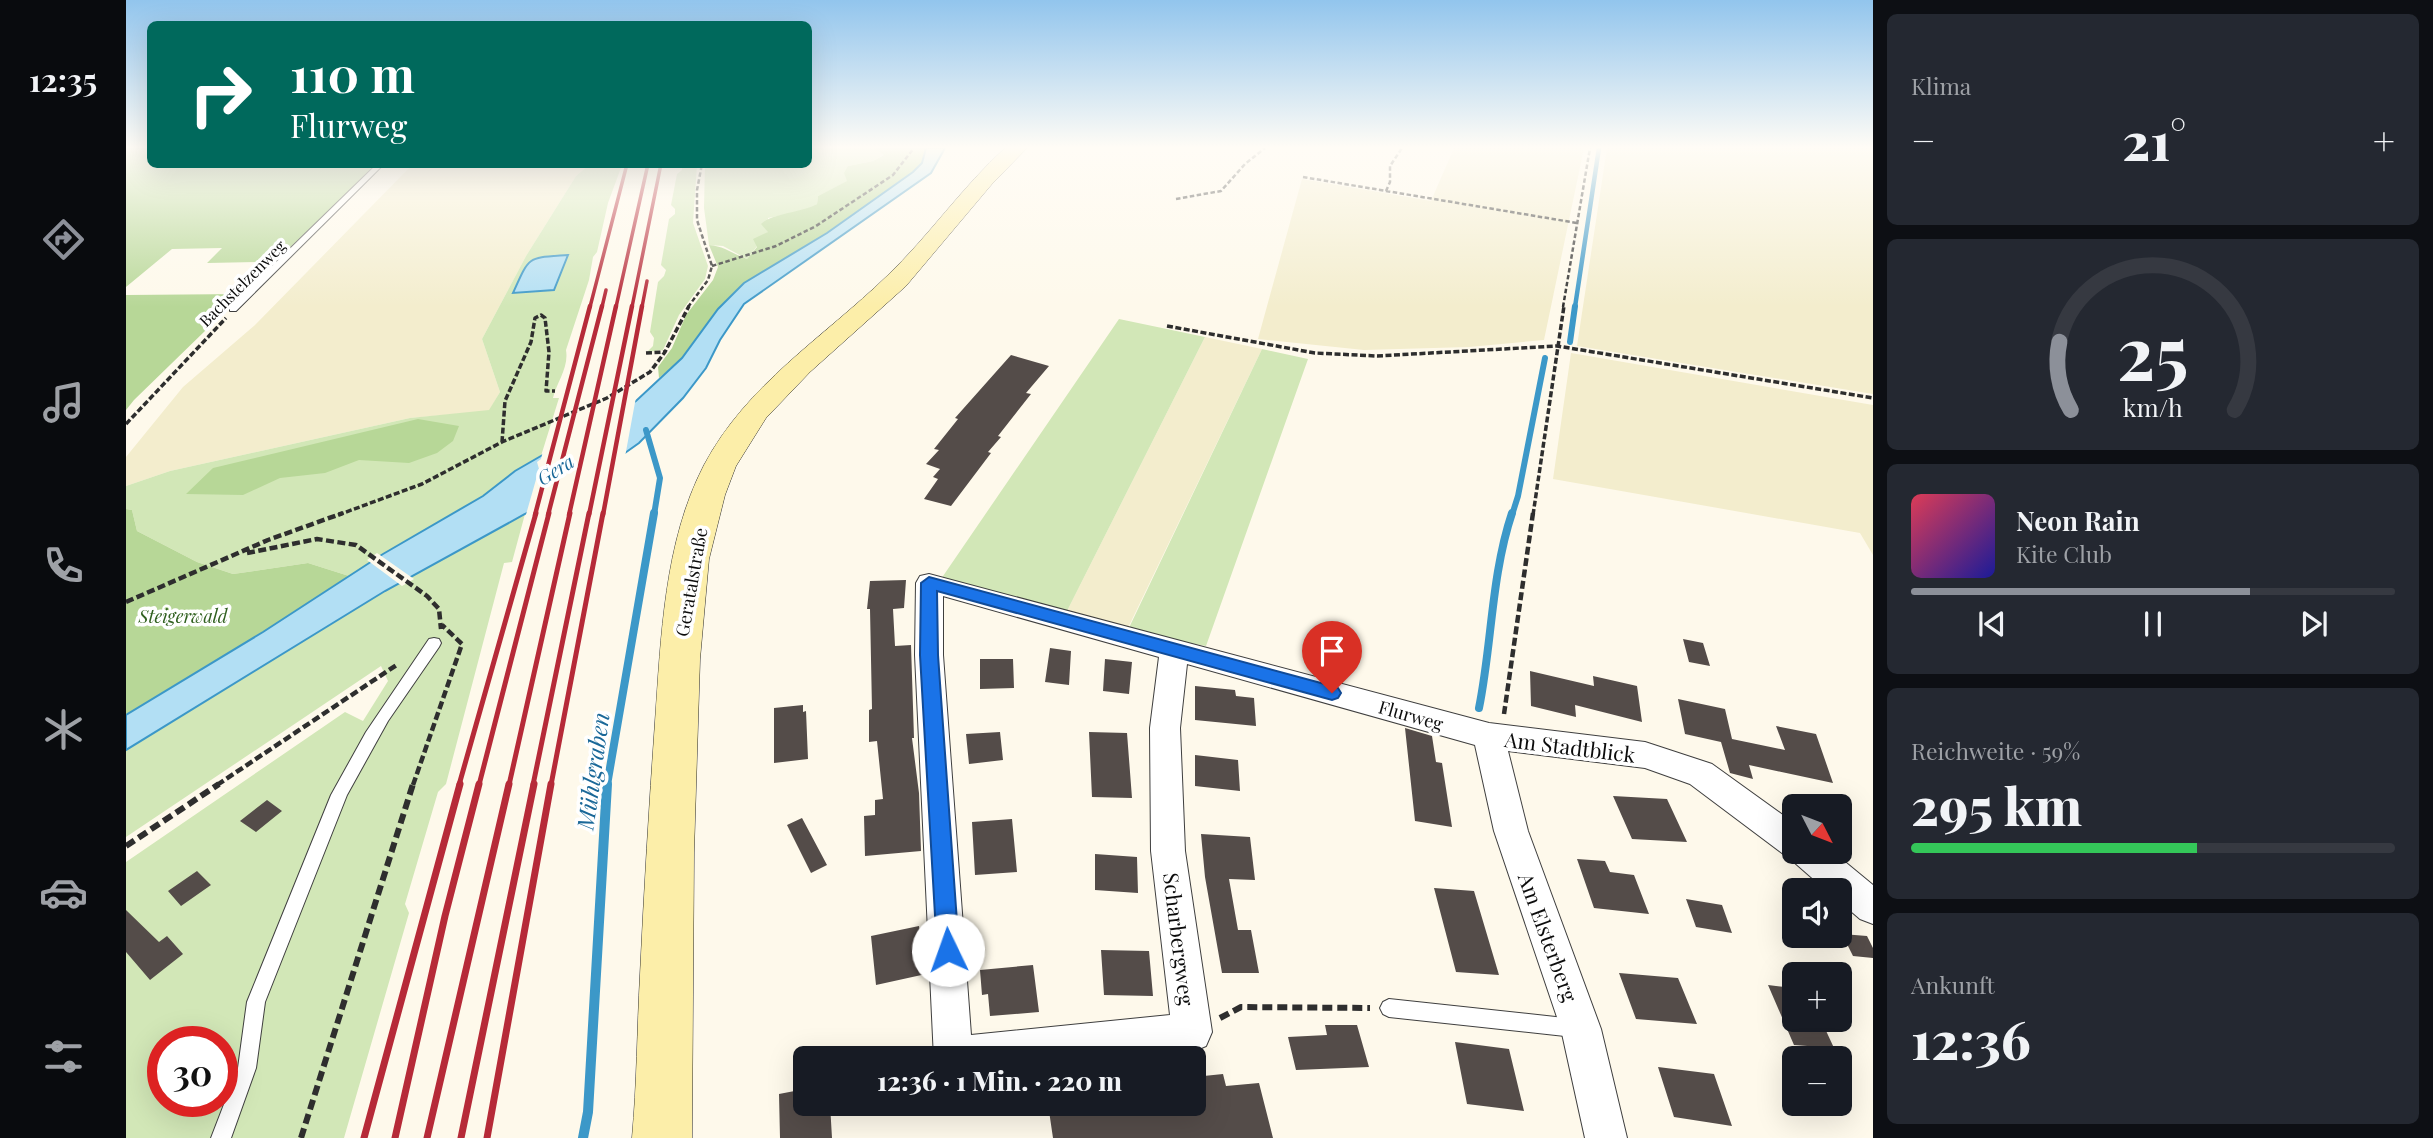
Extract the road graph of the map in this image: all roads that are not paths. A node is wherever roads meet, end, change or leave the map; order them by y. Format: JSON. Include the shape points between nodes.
{"nodes":[{"id":1,"x":343,"y":201,"type":"edge"},
{"id":2,"x":965,"y":201,"type":"edge"},
{"id":3,"x":233,"y":309,"type":"road end"},
{"id":4,"x":434,"y":643,"type":"road end"},
{"id":5,"x":1174,"y":649,"type":"junction"},
{"id":6,"x":1496,"y":737,"type":"junction"},
{"id":7,"x":1782,"y":833,"type":"edge"},
{"id":8,"x":1821,"y":864,"type":"edge"},
{"id":9,"x":1873,"y":907,"type":"edge"},
{"id":10,"x":1388,"y":1008,"type":"road end"},
{"id":11,"x":1581,"y":1029,"type":"junction"},
{"id":12,"x":952,"y":1046,"type":"edge"},
{"id":13,"x":1058,"y":1046,"type":"edge"},
{"id":14,"x":221,"y":1138,"type":"edge"},
{"id":15,"x":662,"y":1138,"type":"edge"},
{"id":16,"x":1606,"y":1138,"type":"edge"}],
"edges":[{"from":1,"to":3,"type":"lane","name":"Bachstelzenweg"},
{"from":2,"to":15,"type":"street","name":"Geratalstraße","via":[[897,281],[785,377],[736,437],[710,489],[688,580],[679,661]]},
{"from":4,"to":14,"type":"lane","via":[[383,715],[339,795],[256,1002],[247,1068]]},
{"from":5,"to":6,"type":"street","name":"Flurweg"},
{"from":5,"to":12,"type":"street","name":"Flurweg","via":[[929,583],[929,655]]},
{"from":5,"to":13,"type":"street","name":"Scharbergweg","via":[[1165,728],[1168,850],[1192,1032]]},
{"from":6,"to":7,"type":"street","name":"Am Stadtblick","via":[[1645,755],[1701,774]]},
{"from":6,"to":11,"type":"street","name":"Am Elsterberg","via":[[1511,831]]},
{"from":8,"to":9,"type":"street"},
{"from":10,"to":11,"type":"lane"},
{"from":11,"to":16,"type":"street","name":"Am Elsterberg"}]}
